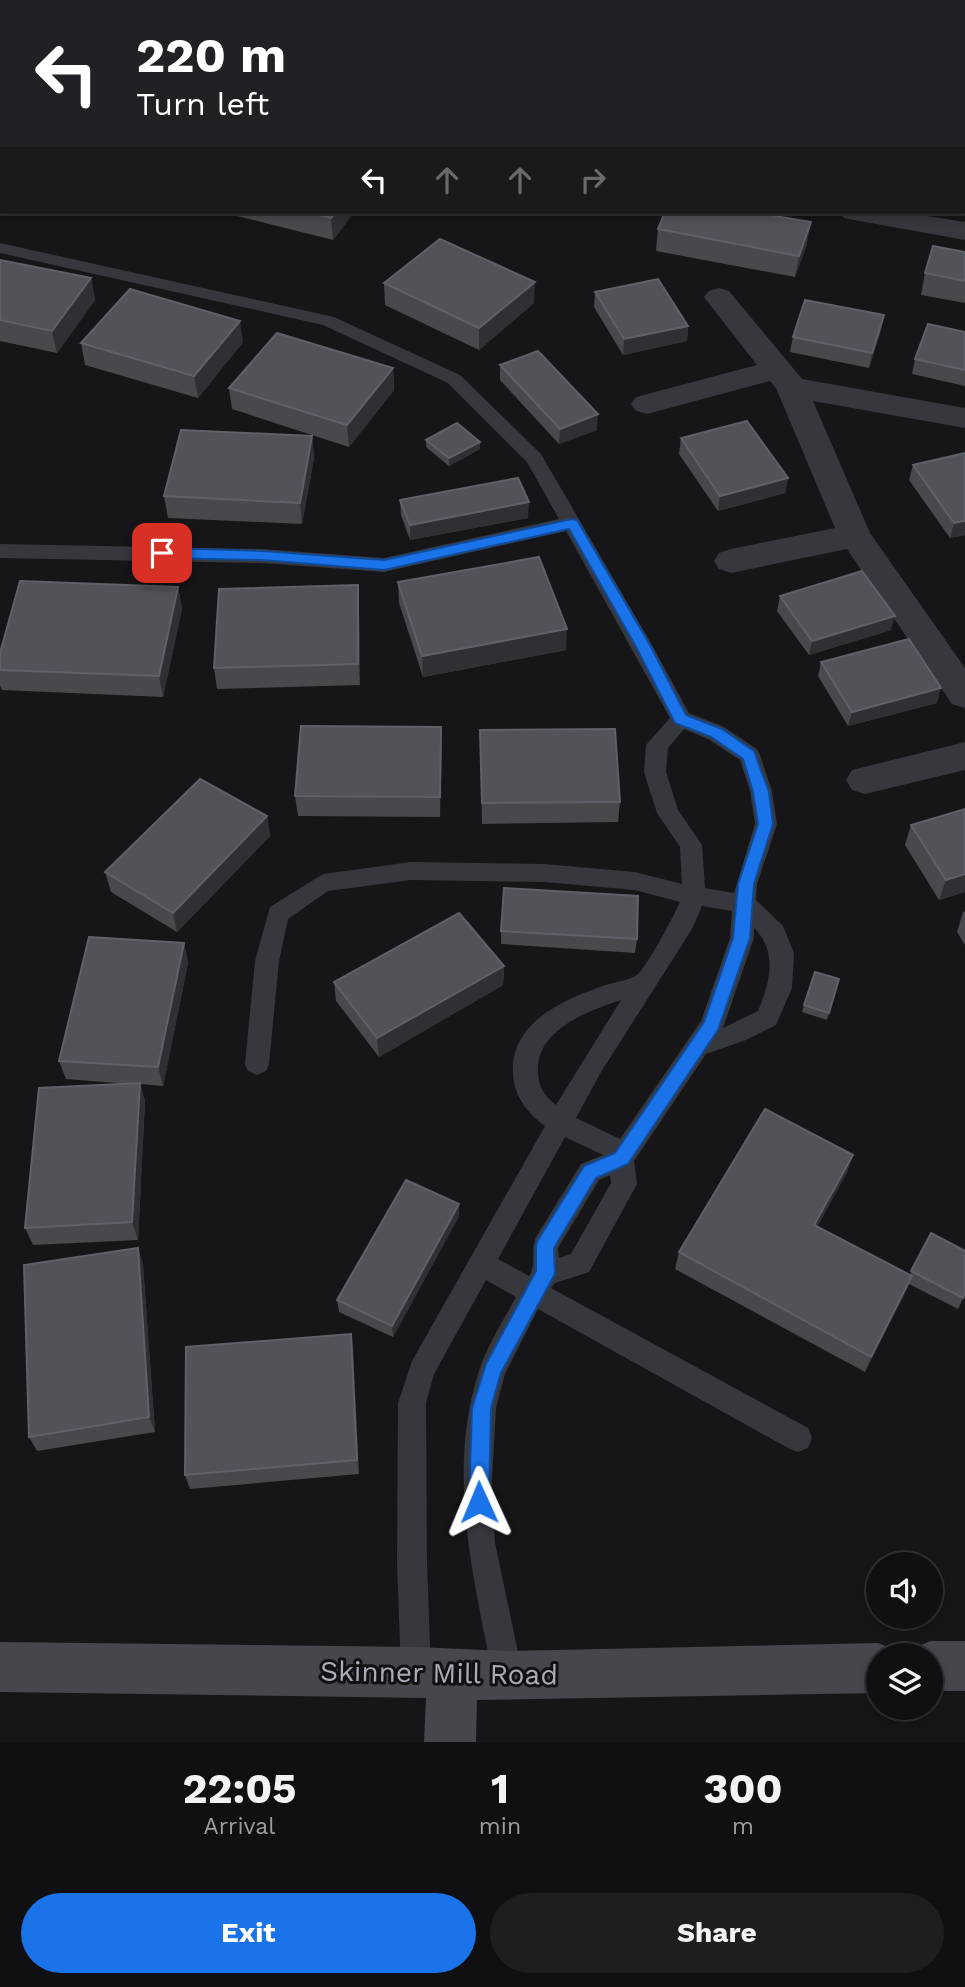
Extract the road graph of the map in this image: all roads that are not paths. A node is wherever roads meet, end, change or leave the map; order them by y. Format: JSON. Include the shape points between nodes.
{"nodes":[{"id":1,"x":867,"y":214,"type":"edge"},
{"id":2,"x":965,"y":231,"type":"edge"},
{"id":3,"x":0,"y":248,"type":"edge"},
{"id":4,"x":719,"y":297,"type":"dead end"},
{"id":5,"x":783,"y":378,"type":"junction"},
{"id":6,"x":647,"y":404,"type":"dead end"},
{"id":7,"x":965,"y":418,"type":"edge"},
{"id":8,"x":572,"y":523,"type":"junction"},
{"id":9,"x":855,"y":536,"type":"junction"},
{"id":10,"x":0,"y":551,"type":"edge"},
{"id":11,"x":731,"y":561,"type":"dead end"},
{"id":12,"x":965,"y":695,"type":"edge"},
{"id":13,"x":681,"y":719,"type":"junction"},
{"id":14,"x":965,"y":756,"type":"edge"},
{"id":15,"x":865,"y":780,"type":"dead end"},
{"id":16,"x":694,"y":896,"type":"junction"},
{"id":17,"x":745,"y":904,"type":"junction"},
{"id":18,"x":645,"y":983,"type":"junction"},
{"id":19,"x":697,"y":1047,"type":"junction"},
{"id":20,"x":257,"y":1064,"type":"dead end"},
{"id":21,"x":559,"y":1121,"type":"junction"},
{"id":22,"x":624,"y":1156,"type":"junction"},
{"id":23,"x":480,"y":1263,"type":"junction"},
{"id":24,"x":539,"y":1282,"type":"junction"},
{"id":25,"x":799,"y":1438,"type":"dead end"},
{"id":26,"x":943,"y":1666,"type":"edge"},
{"id":27,"x":965,"y":1666,"type":"edge"},
{"id":28,"x":0,"y":1667,"type":"edge"},
{"id":29,"x":866,"y":1668,"type":"edge"},
{"id":30,"x":434,"y":1673,"type":"junction"},
{"id":31,"x":508,"y":1676,"type":"junction"},
{"id":32,"x":450,"y":1742,"type":"edge"}],
"edges":[{"from":1,"to":2,"type":"street"},
{"from":3,"to":8,"type":"lane","via":[[328,321],[454,379],[534,458]]},
{"from":4,"to":5,"type":"street"},
{"from":5,"to":6,"type":"street"},
{"from":5,"to":7,"type":"street"},
{"from":5,"to":9,"type":"street"},
{"from":8,"to":10,"type":"lane","via":[[384,565],[248,555]]},
{"from":8,"to":13,"type":"lane"},
{"from":9,"to":11,"type":"street"},
{"from":9,"to":12,"type":"street"},
{"from":13,"to":16,"type":"lane","via":[[657,745],[655,772],[668,813],[691,845]]},
{"from":13,"to":17,"type":"lane","via":[[716,733],[749,755],[766,824],[746,884]]},
{"from":14,"to":15,"type":"street"},
{"from":16,"to":17,"type":"lane"},
{"from":16,"to":18,"type":"lane","via":[[684,922]]},
{"from":16,"to":20,"type":"lane","via":[[635,881],[544,873],[411,871],[323,883],[278,914],[267,961]]},
{"from":17,"to":19,"type":"lane","via":[[741,938],[712,1025]]},
{"from":17,"to":19,"type":"lane","via":[[775,933],[782,953],[780,988],[767,1018]]},
{"from":18,"to":21,"type":"lane"},
{"from":18,"to":21,"type":"lane","via":[[596,997],[559,1016],[525,1055],[533,1099]]},
{"from":19,"to":22,"type":"lane"},
{"from":21,"to":22,"type":"lane"},
{"from":21,"to":23,"type":"lane"},
{"from":22,"to":24,"type":"lane","via":[[590,1172],[545,1246]]},
{"from":22,"to":24,"type":"lane","via":[[625,1184],[580,1263]]},
{"from":23,"to":24,"type":"lane"},
{"from":23,"to":30,"type":"lane","via":[[422,1370],[412,1403],[412,1562]]},
{"from":24,"to":25,"type":"lane"},
{"from":24,"to":31,"type":"lane","via":[[492,1371],[482,1408],[481,1543]]},
{"from":26,"to":27,"type":"street"},
{"from":28,"to":30,"type":"street","name":"Skinner Mill Road"},
{"from":29,"to":31,"type":"street","name":"Skinner Mill Road"},
{"from":30,"to":31,"type":"street","name":"Skinner Mill Road"},
{"from":30,"to":32,"type":"street"}]}
